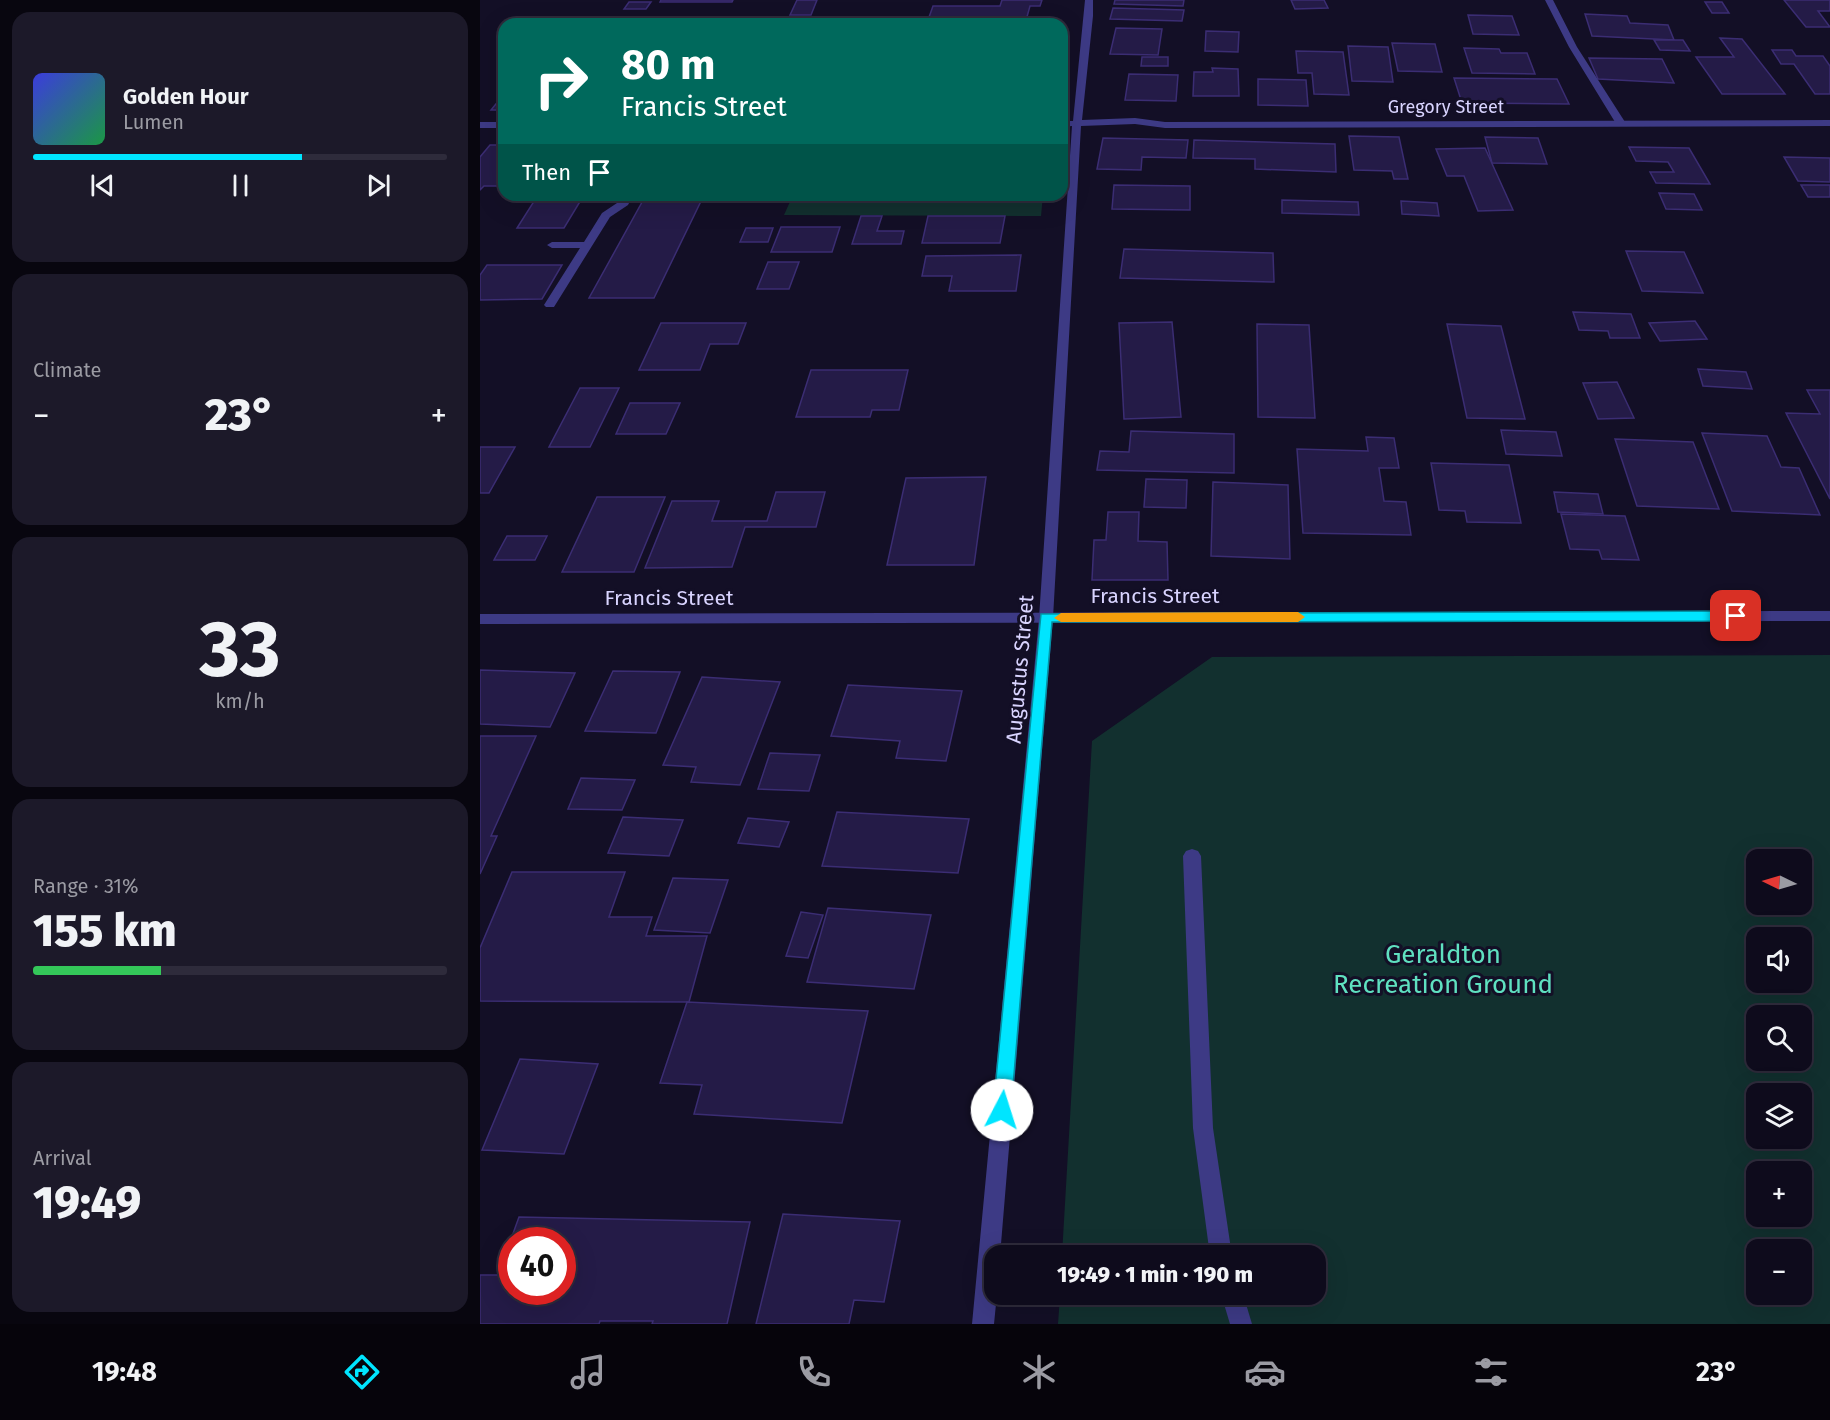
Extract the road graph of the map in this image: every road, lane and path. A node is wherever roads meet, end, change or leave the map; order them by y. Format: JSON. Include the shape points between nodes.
{"nodes":[{"id":1,"x":1089,"y":0,"type":"edge"},
{"id":2,"x":1095,"y":0,"type":"edge"},
{"id":3,"x":1549,"y":0,"type":"edge"},
{"id":4,"x":1089,"y":16,"type":"junction"},
{"id":5,"x":1620,"y":122,"type":"junction"},
{"id":6,"x":1830,"y":123,"type":"edge"},
{"id":7,"x":1070,"y":124,"type":"edge"},
{"id":8,"x":480,"y":125,"type":"edge"},
{"id":9,"x":498,"y":125,"type":"edge"},
{"id":10,"x":625,"y":201,"type":"edge"},
{"id":11,"x":552,"y":245,"type":"dead end"},
{"id":12,"x":587,"y":245,"type":"junction"},
{"id":13,"x":550,"y":305,"type":"dead end"},
{"id":14,"x":1830,"y":616,"type":"edge"},
{"id":15,"x":1046,"y":618,"type":"junction"},
{"id":16,"x":480,"y":619,"type":"edge"},
{"id":17,"x":1192,"y":856,"type":"dead end"},
{"id":18,"x":1219,"y":1245,"type":"edge"},
{"id":19,"x":1235,"y":1305,"type":"edge"},
{"id":20,"x":983,"y":1324,"type":"edge"},
{"id":21,"x":1241,"y":1324,"type":"edge"}],
"edges":[{"from":1,"to":4,"type":"street","name":"Augustus Street"},
{"from":2,"to":4,"type":"street","name":"Augustus Street"},
{"from":3,"to":5,"type":"street"},
{"from":4,"to":7,"type":"street","name":"Augustus Street"},
{"from":5,"to":6,"type":"street","name":"Gregory Street"},
{"from":5,"to":7,"type":"street","name":"Gregory Street"},
{"from":7,"to":15,"type":"street","name":"Augustus Street","via":[[1074,151]]},
{"from":8,"to":9,"type":"street"},
{"from":10,"to":12,"type":"street","via":[[606,215]]},
{"from":11,"to":12,"type":"street"},
{"from":12,"to":13,"type":"street"},
{"from":14,"to":15,"type":"street","name":"Francis Street"},
{"from":15,"to":16,"type":"street","name":"Francis Street"},
{"from":15,"to":20,"type":"street","name":"Augustus Street"},
{"from":17,"to":18,"type":"street","via":[[1203,1128]]},
{"from":19,"to":21,"type":"street"}]}
